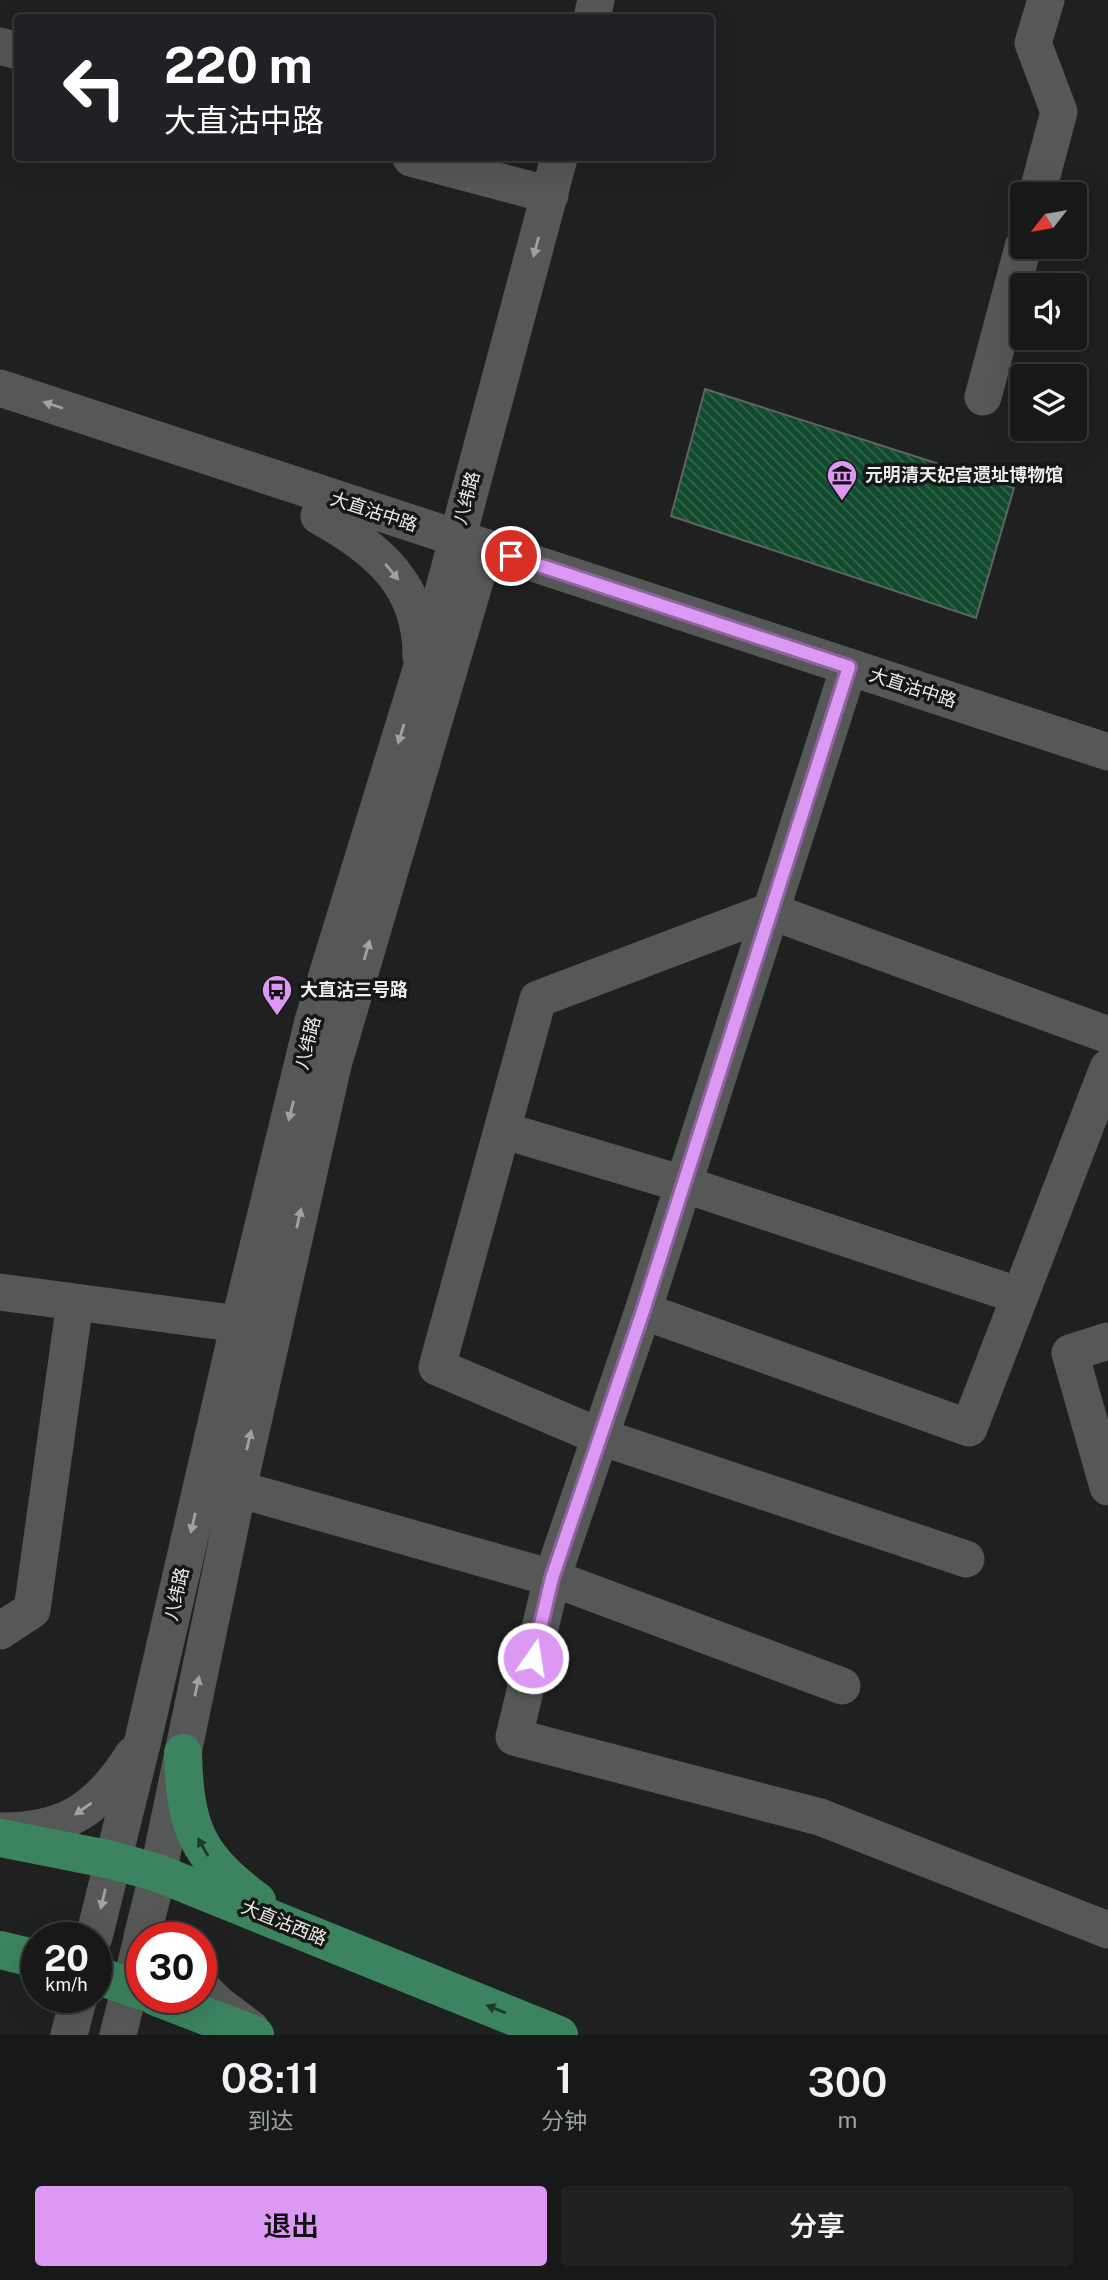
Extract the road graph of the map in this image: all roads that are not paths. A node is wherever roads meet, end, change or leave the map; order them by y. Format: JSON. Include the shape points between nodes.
{"nodes":[{"id":1,"x":1046,"y":0,"type":"edge"},
{"id":2,"x":422,"y":161,"type":"edge"},
{"id":3,"x":558,"y":161,"type":"edge"},
{"id":4,"x":1040,"y":182,"type":"edge"},
{"id":5,"x":550,"y":195,"type":"junction"},
{"id":6,"x":1020,"y":259,"type":"edge"},
{"id":7,"x":0,"y":388,"type":"edge"},
{"id":8,"x":983,"y":397,"type":"dead end"},
{"id":9,"x":0,"y":413,"type":"edge"},
{"id":10,"x":323,"y":506,"type":"junction"},
{"id":11,"x":456,"y":559,"type":"junction"},
{"id":12,"x":435,"y":671,"type":"junction"},
{"id":13,"x":846,"y":677,"type":"junction"},
{"id":14,"x":1108,"y":752,"type":"edge"},
{"id":15,"x":1108,"y":774,"type":"edge"},
{"id":16,"x":770,"y":911,"type":"junction"},
{"id":17,"x":1108,"y":1035,"type":"edge"},
{"id":18,"x":1108,"y":1068,"type":"edge"},
{"id":19,"x":502,"y":1130,"type":"junction"},
{"id":20,"x":683,"y":1184,"type":"junction"},
{"id":21,"x":0,"y":1292,"type":"edge"},
{"id":22,"x":1020,"y":1296,"type":"junction"},
{"id":23,"x":75,"y":1302,"type":"junction"},
{"id":24,"x":643,"y":1311,"type":"junction"},
{"id":25,"x":239,"y":1324,"type":"junction"},
{"id":26,"x":1108,"y":1341,"type":"edge"},
{"id":27,"x":601,"y":1437,"type":"junction"},
{"id":28,"x":1108,"y":1487,"type":"edge"},
{"id":29,"x":238,"y":1489,"type":"junction"},
{"id":30,"x":966,"y":1559,"type":"dead end"},
{"id":31,"x":552,"y":1578,"type":"junction"},
{"id":32,"x":0,"y":1632,"type":"edge"},
{"id":33,"x":842,"y":1686,"type":"dead end"},
{"id":34,"x":143,"y":1740,"type":"junction"},
{"id":35,"x":183,"y":1753,"type":"junction"},
{"id":36,"x":0,"y":1831,"type":"edge"},
{"id":37,"x":0,"y":1838,"type":"edge"},
{"id":38,"x":141,"y":1876,"type":"junction"},
{"id":39,"x":106,"y":1922,"type":"edge"},
{"id":40,"x":142,"y":1922,"type":"edge"},
{"id":41,"x":160,"y":1922,"type":"edge"},
{"id":42,"x":1108,"y":1930,"type":"edge"},
{"id":43,"x":313,"y":1934,"type":"junction"},
{"id":44,"x":0,"y":1950,"type":"edge"},
{"id":45,"x":21,"y":1955,"type":"edge"},
{"id":46,"x":217,"y":2003,"type":"edge"},
{"id":47,"x":126,"y":2006,"type":"edge"},
{"id":48,"x":75,"y":2013,"type":"edge"},
{"id":49,"x":197,"y":2013,"type":"edge"},
{"id":50,"x":69,"y":2035,"type":"edge"},
{"id":51,"x":118,"y":2035,"type":"edge"},
{"id":52,"x":255,"y":2035,"type":"edge"},
{"id":53,"x":260,"y":2035,"type":"edge"},
{"id":54,"x":559,"y":2035,"type":"edge"}],
"edges":[{"from":1,"to":4,"type":"street","via":[[1033,43],[1059,112]]},
{"from":2,"to":5,"type":"street"},
{"from":3,"to":5,"type":"street","name":"八纬路"},
{"from":5,"to":11,"type":"street","name":"八纬路","one_way":true},
{"from":6,"to":8,"type":"street"},
{"from":10,"to":7,"type":"street","name":"大直沽中路","one_way":true},
{"from":9,"to":10,"type":"street","name":"大直沽中路"},
{"from":10,"to":11,"type":"street","name":"大直沽中路","via":[[382,523]]},
{"from":10,"to":12,"type":"street","one_way":true,"via":[[402,583]]},
{"from":11,"to":12,"type":"street","name":"八纬路"},
{"from":11,"to":13,"type":"street","name":"大直沽中路"},
{"from":12,"to":25,"type":"street","name":"八纬路","one_way":true,"via":[[313,1021]]},
{"from":29,"to":12,"type":"street","name":"八纬路","one_way":true,"via":[[334,1065]]},
{"from":13,"to":14,"type":"street","name":"大直沽中路"},
{"from":13,"to":15,"type":"street","name":"大直沽中路"},
{"from":13,"to":16,"type":"street"},
{"from":16,"to":17,"type":"street"},
{"from":16,"to":19,"type":"street","via":[[538,999]]},
{"from":16,"to":20,"type":"street"},
{"from":18,"to":22,"type":"street"},
{"from":19,"to":20,"type":"street"},
{"from":19,"to":27,"type":"street","via":[[438,1367]]},
{"from":20,"to":22,"type":"street"},
{"from":20,"to":24,"type":"street"},
{"from":21,"to":23,"type":"street"},
{"from":22,"to":24,"type":"street","via":[[969,1428]]},
{"from":23,"to":25,"type":"street"},
{"from":23,"to":32,"type":"street","via":[[32,1610]]},
{"from":24,"to":27,"type":"street"},
{"from":25,"to":34,"type":"street","name":"八纬路","one_way":true},
{"from":26,"to":28,"type":"street","via":[[1070,1353]]},
{"from":27,"to":30,"type":"street"},
{"from":27,"to":31,"type":"street"},
{"from":29,"to":31,"type":"street"},
{"from":35,"to":29,"type":"street","name":"八纬路","one_way":true},
{"from":31,"to":33,"type":"street"},
{"from":31,"to":42,"type":"street","via":[[514,1737],[820,1816]]},
{"from":34,"to":36,"type":"street","one_way":true,"via":[[120,1776],[85,1809],[51,1827]]},
{"from":34,"to":38,"type":"street"},
{"from":35,"to":38,"type":"street","name":"八纬路"},
{"from":43,"to":35,"type":"main road","one_way":true,"via":[[246,1892],[208,1857],[189,1815]]},
{"from":37,"to":38,"type":"main road","name":"大直沽西路"},
{"from":38,"to":39,"type":"street","name":"八纬路","one_way":true},
{"from":38,"to":40,"type":"street","name":"八纬路"},
{"from":38,"to":41,"type":"street"},
{"from":38,"to":43,"type":"main road","name":"大直沽西路"},
{"from":54,"to":43,"type":"main road","name":"大直沽西路","one_way":true},
{"from":44,"to":45,"type":"main road"},
{"from":46,"to":53,"type":"street"},
{"from":47,"to":51,"type":"street","name":"八纬路"},
{"from":48,"to":50,"type":"street"},
{"from":49,"to":52,"type":"main road"}]}
